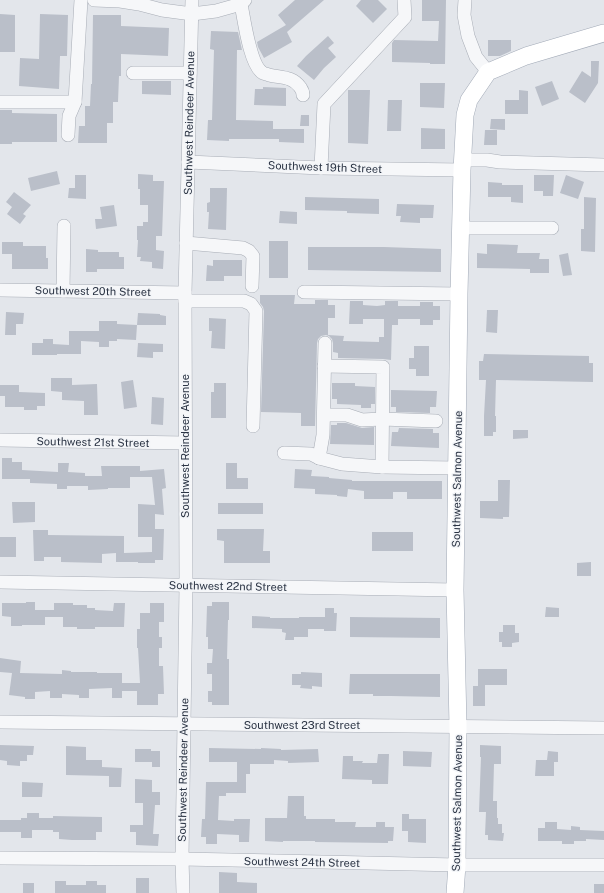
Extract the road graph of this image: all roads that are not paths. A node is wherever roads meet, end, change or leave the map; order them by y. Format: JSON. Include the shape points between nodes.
{"nodes":[{"id":1,"x":81,"y":0,"type":"edge"},
{"id":2,"x":94,"y":0,"type":"edge"},
{"id":3,"x":192,"y":0,"type":"edge"},
{"id":4,"x":404,"y":0,"type":"edge"},
{"id":5,"x":465,"y":0,"type":"edge"},
{"id":6,"x":139,"y":2,"type":"edge"},
{"id":7,"x":243,"y":2,"type":"edge"},
{"id":8,"x":192,"y":14,"type":"junction"},
{"id":9,"x":604,"y":33,"type":"edge"},
{"id":10,"x":133,"y":72,"type":"dead end"},
{"id":11,"x":488,"y":72,"type":"junction"},
{"id":12,"x":190,"y":73,"type":"junction"},
{"id":13,"x":303,"y":95,"type":"dead end"},
{"id":14,"x":0,"y":102,"type":"edge"},
{"id":15,"x":75,"y":102,"type":"junction"},
{"id":16,"x":68,"y":135,"type":"dead end"},
{"id":17,"x":188,"y":162,"type":"junction"},
{"id":18,"x":462,"y":165,"type":"junction"},
{"id":19,"x":604,"y":165,"type":"edge"},
{"id":20,"x":321,"y":168,"type":"junction"},
{"id":21,"x":64,"y":226,"type":"dead end"},
{"id":22,"x":461,"y":228,"type":"junction"},
{"id":23,"x":552,"y":228,"type":"dead end"},
{"id":24,"x":186,"y":243,"type":"junction"},
{"id":25,"x":252,"y":286,"type":"dead end"},
{"id":26,"x":0,"y":290,"type":"edge"},
{"id":27,"x":63,"y":291,"type":"junction"},
{"id":28,"x":304,"y":292,"type":"dead end"},
{"id":29,"x":459,"y":294,"type":"junction"},
{"id":30,"x":185,"y":297,"type":"junction"},
{"id":31,"x":325,"y":343,"type":"dead end"},
{"id":32,"x":324,"y":366,"type":"junction"},
{"id":33,"x":324,"y":416,"type":"junction"},
{"id":34,"x":382,"y":420,"type":"junction"},
{"id":35,"x":436,"y":421,"type":"dead end"},
{"id":36,"x":254,"y":426,"type":"dead end"},
{"id":37,"x":0,"y":440,"type":"edge"},
{"id":38,"x":185,"y":443,"type":"junction"},
{"id":39,"x":284,"y":453,"type":"dead end"},
{"id":40,"x":319,"y":458,"type":"junction"},
{"id":41,"x":382,"y":467,"type":"junction"},
{"id":42,"x":457,"y":468,"type":"junction"},
{"id":43,"x":0,"y":582,"type":"edge"},
{"id":44,"x":186,"y":586,"type":"junction"},
{"id":45,"x":455,"y":590,"type":"junction"},
{"id":46,"x":0,"y":722,"type":"edge"},
{"id":47,"x":184,"y":724,"type":"junction"},
{"id":48,"x":458,"y":726,"type":"junction"},
{"id":49,"x":604,"y":728,"type":"edge"},
{"id":50,"x":0,"y":858,"type":"edge"},
{"id":51,"x":182,"y":859,"type":"junction"},
{"id":52,"x":457,"y":865,"type":"junction"},
{"id":53,"x":604,"y":865,"type":"edge"},
{"id":54,"x":183,"y":893,"type":"edge"},
{"id":55,"x":455,"y":893,"type":"edge"}],
"edges":[{"from":1,"to":15,"type":"street"},
{"from":2,"to":6,"type":"street"},
{"from":3,"to":8,"type":"street","name":"Southwest Reindeer Avenue"},
{"from":4,"to":20,"type":"street","via":[[405,17],[324,104]]},
{"from":5,"to":11,"type":"street","via":[[464,15],[468,36],[476,57]]},
{"from":6,"to":8,"type":"street","via":[[162,10]]},
{"from":7,"to":8,"type":"street","via":[[216,12]]},
{"from":7,"to":13,"type":"street","via":[[249,45],[255,65],[263,73],[288,78],[298,84]]},
{"from":8,"to":12,"type":"street","name":"Southwest Reindeer Avenue"},
{"from":9,"to":11,"type":"main road","via":[[526,56]]},
{"from":10,"to":12,"type":"street"},
{"from":11,"to":18,"type":"main road","name":"Southwest Salmon Avenue","via":[[469,100],[465,114]]},
{"from":12,"to":17,"type":"street","name":"Southwest Reindeer Avenue"},
{"from":14,"to":15,"type":"street"},
{"from":15,"to":16,"type":"street"},
{"from":17,"to":20,"type":"street","name":"Southwest 19th Street"},
{"from":17,"to":24,"type":"street","name":"Southwest Reindeer Avenue"},
{"from":18,"to":19,"type":"street","name":"Southwest 19th Street","via":[[486,160]]},
{"from":18,"to":20,"type":"street","name":"Southwest 19th Street"},
{"from":18,"to":22,"type":"main road","name":"Southwest Salmon Avenue"},
{"from":21,"to":27,"type":"street"},
{"from":22,"to":23,"type":"street"},
{"from":22,"to":29,"type":"main road","name":"Southwest Salmon Avenue"},
{"from":24,"to":25,"type":"street","via":[[243,248],[249,251],[253,256]]},
{"from":24,"to":30,"type":"street","name":"Southwest Reindeer Avenue"},
{"from":26,"to":27,"type":"street","name":"Southwest 20th Street"},
{"from":27,"to":30,"type":"street","name":"Southwest 20th Street"},
{"from":28,"to":29,"type":"street"},
{"from":29,"to":42,"type":"main road","name":"Southwest Salmon Avenue"},
{"from":30,"to":36,"type":"street","name":"Southwest 20th Street","via":[[244,301],[251,304],[256,311]]},
{"from":30,"to":38,"type":"street","name":"Southwest Reindeer Avenue"},
{"from":31,"to":32,"type":"street"},
{"from":32,"to":33,"type":"street"},
{"from":32,"to":34,"type":"street","via":[[383,367]]},
{"from":33,"to":34,"type":"street","via":[[347,415],[362,420]]},
{"from":33,"to":40,"type":"street"},
{"from":34,"to":35,"type":"street"},
{"from":34,"to":41,"type":"street"},
{"from":37,"to":38,"type":"street","name":"Southwest 21st Street"},
{"from":38,"to":44,"type":"street","name":"Southwest Reindeer Avenue"},
{"from":39,"to":40,"type":"street","via":[[311,454]]},
{"from":40,"to":41,"type":"street","via":[[342,464]]},
{"from":41,"to":42,"type":"street"},
{"from":42,"to":45,"type":"main road","name":"Southwest Salmon Avenue"},
{"from":43,"to":44,"type":"street","name":"Southwest 22nd Street"},
{"from":44,"to":45,"type":"street","name":"Southwest 22nd Street"},
{"from":44,"to":47,"type":"street","name":"Southwest Reindeer Avenue"},
{"from":45,"to":48,"type":"main road","name":"Southwest Salmon Avenue"},
{"from":46,"to":47,"type":"street","name":"Southwest 23rd Street"},
{"from":47,"to":48,"type":"street","name":"Southwest 23rd Street"},
{"from":47,"to":51,"type":"street","name":"Southwest Reindeer Avenue"},
{"from":48,"to":49,"type":"street","name":"Southwest 23rd Street"},
{"from":48,"to":52,"type":"main road","name":"Southwest Salmon Avenue"},
{"from":50,"to":51,"type":"street","name":"Southwest 24th Street"},
{"from":51,"to":52,"type":"street","name":"Southwest 24th Street"},
{"from":51,"to":54,"type":"street","name":"Southwest Reindeer Avenue"},
{"from":52,"to":53,"type":"street","name":"Southwest 24th Street"},
{"from":52,"to":55,"type":"main road","name":"Southwest Salmon Avenue"}]}
